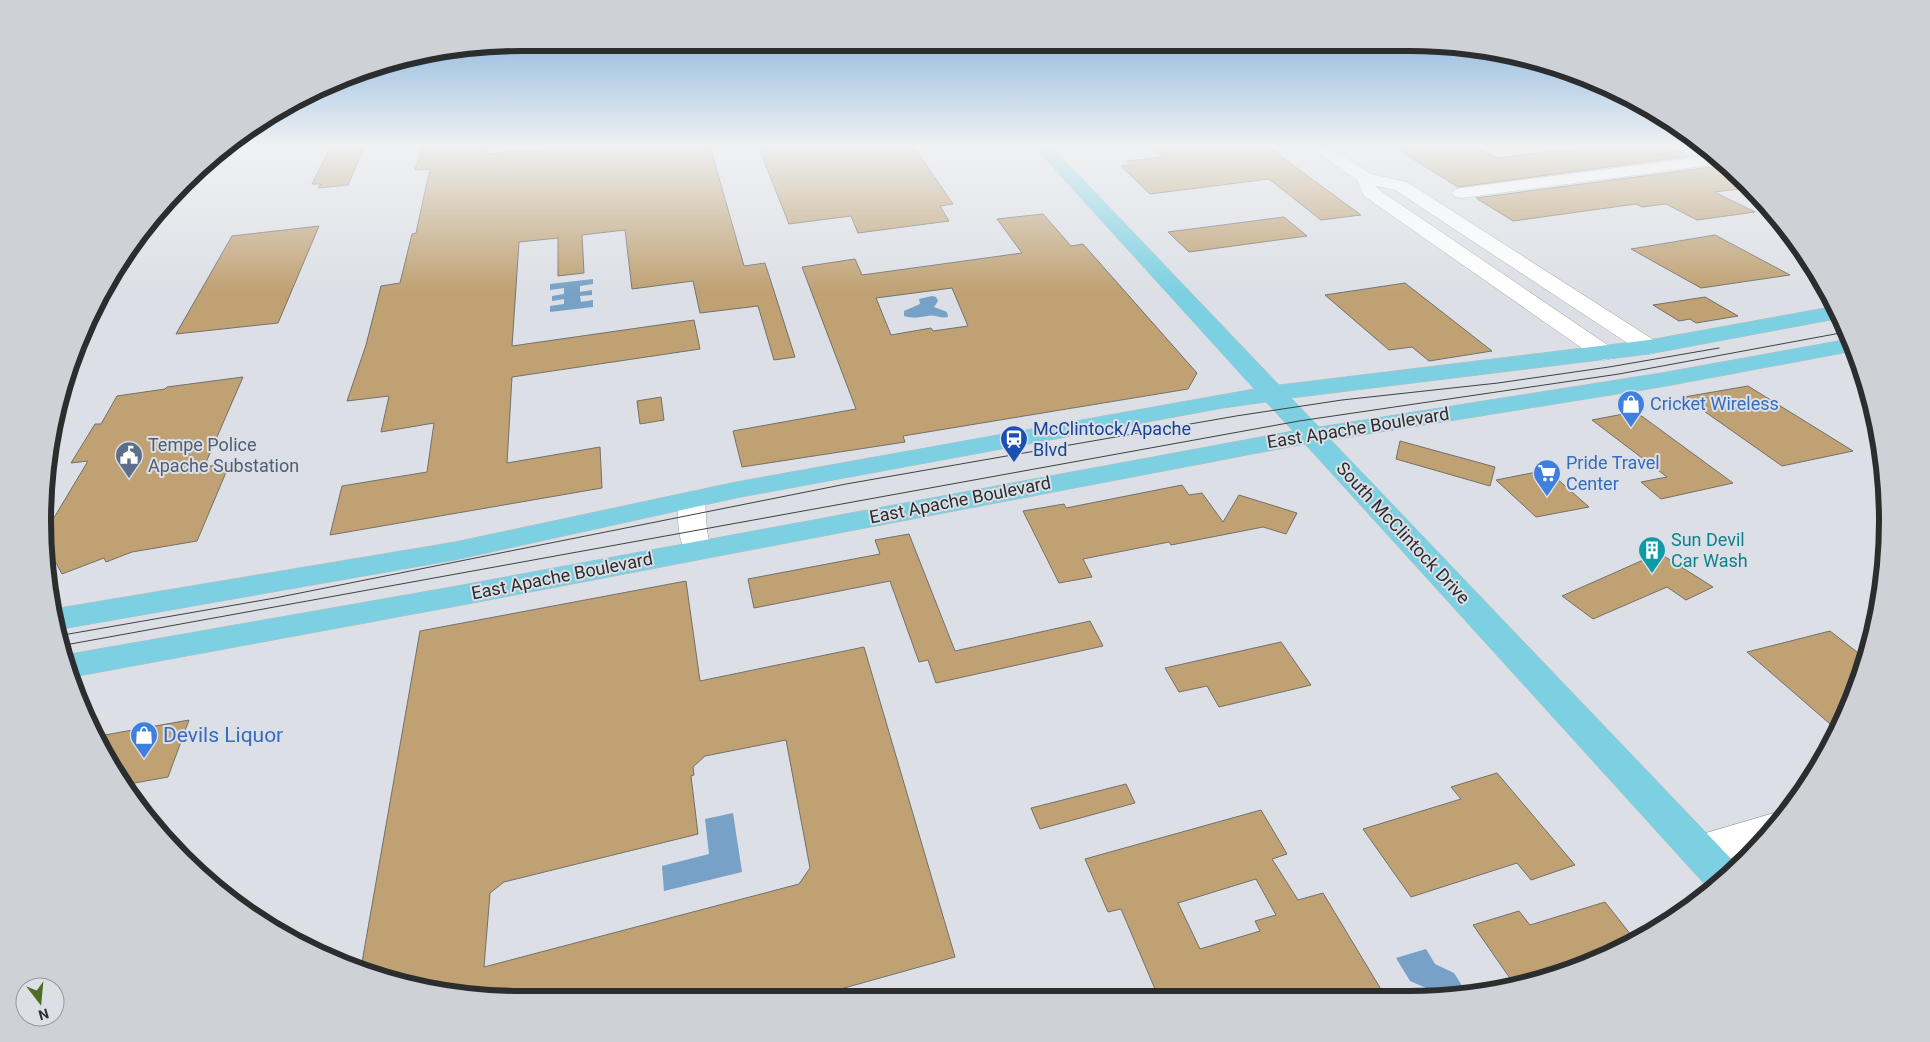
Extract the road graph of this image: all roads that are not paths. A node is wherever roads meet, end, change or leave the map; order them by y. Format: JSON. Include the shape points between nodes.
{"nodes":[{"id":1,"x":1087,"y":195,"type":"edge"},
{"id":2,"x":1374,"y":195,"type":"edge"},
{"id":3,"x":1415,"y":195,"type":"edge"},
{"id":4,"x":1830,"y":314,"type":"edge"},
{"id":5,"x":1649,"y":346,"type":"junction"},
{"id":6,"x":1845,"y":346,"type":"edge"},
{"id":7,"x":1604,"y":353,"type":"junction"},
{"id":8,"x":1273,"y":393,"type":"junction"},
{"id":9,"x":1312,"y":435,"type":"junction"},
{"id":10,"x":692,"y":501,"type":"junction"},
{"id":11,"x":697,"y":550,"type":"junction"},
{"id":12,"x":62,"y":620,"type":"edge"},
{"id":13,"x":74,"y":665,"type":"edge"},
{"id":14,"x":1754,"y":839,"type":"edge"},
{"id":15,"x":1711,"y":864,"type":"edge"}],
"edges":[{"from":1,"to":8,"type":"main road","name":"South McClintock Drive"},
{"from":2,"to":7,"type":"street"},
{"from":3,"to":5,"type":"street"},
{"from":4,"to":5,"type":"main road"},
{"from":5,"to":7,"type":"main road"},
{"from":6,"to":9,"type":"main road","name":"East Apache Boulevard","via":[[1661,380]]},
{"from":7,"to":8,"type":"main road"},
{"from":8,"to":9,"type":"main road","name":"South McClintock Drive"},
{"from":8,"to":10,"type":"main road","via":[[865,465]]},
{"from":9,"to":11,"type":"main road","name":"East Apache Boulevard"},
{"from":9,"to":15,"type":"main road","name":"South McClintock Drive"},
{"from":10,"to":11,"type":"street"},
{"from":10,"to":12,"type":"main road","via":[[455,551]]},
{"from":11,"to":13,"type":"main road","name":"East Apache Boulevard"},
{"from":14,"to":15,"type":"street"}]}
